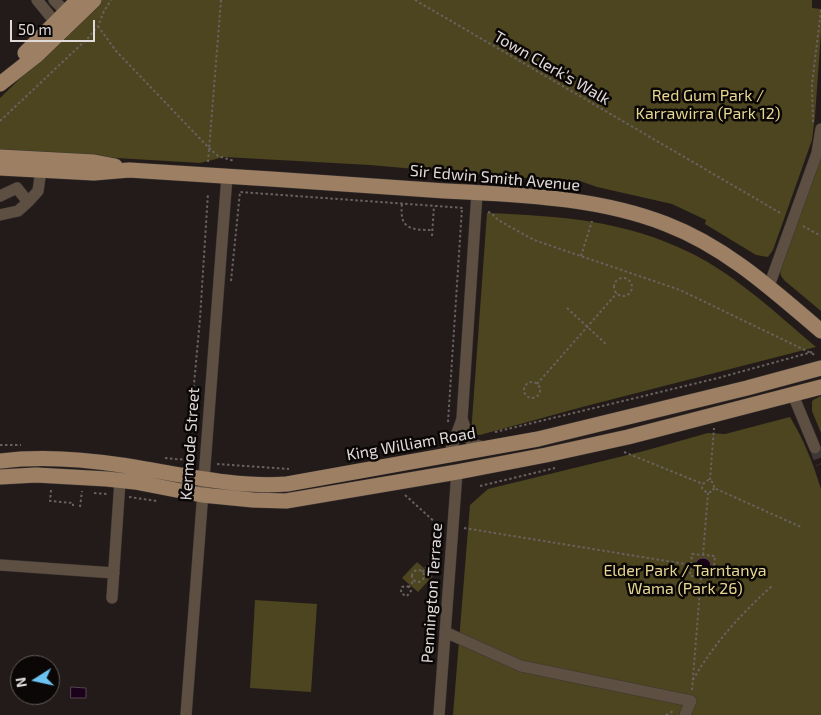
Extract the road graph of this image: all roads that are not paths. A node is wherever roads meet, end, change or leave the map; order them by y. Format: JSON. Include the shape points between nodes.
{"nodes":[{"id":1,"x":37,"y":0,"type":"edge"},
{"id":2,"x":54,"y":0,"type":"edge"},
{"id":3,"x":78,"y":0,"type":"edge"},
{"id":4,"x":94,"y":0,"type":"edge"},
{"id":5,"x":63,"y":20,"type":"junction"},
{"id":6,"x":0,"y":79,"type":"edge"},
{"id":7,"x":0,"y":84,"type":"edge"},
{"id":8,"x":817,"y":127,"type":"edge"},
{"id":9,"x":0,"y":157,"type":"edge"},
{"id":10,"x":0,"y":168,"type":"edge"},
{"id":11,"x":41,"y":170,"type":"junction"},
{"id":12,"x":129,"y":170,"type":"junction"},
{"id":13,"x":227,"y":176,"type":"junction"},
{"id":14,"x":477,"y":193,"type":"junction"},
{"id":15,"x":0,"y":197,"type":"edge"},
{"id":16,"x":28,"y":202,"type":"junction"},
{"id":17,"x":4,"y":214,"type":"edge"},
{"id":18,"x":769,"y":286,"type":"junction"},
{"id":19,"x":821,"y":331,"type":"edge"},
{"id":20,"x":818,"y":361,"type":"edge"},
{"id":21,"x":821,"y":387,"type":"edge"},
{"id":22,"x":793,"y":395,"type":"junction"},
{"id":23,"x":462,"y":419,"type":"junction"},
{"id":24,"x":487,"y":443,"type":"junction"},
{"id":25,"x":815,"y":448,"type":"tunnel mouth"},
{"id":26,"x":449,"y":455,"type":"junction"},
{"id":27,"x":0,"y":461,"type":"edge"},
{"id":28,"x":457,"y":472,"type":"junction"},
{"id":29,"x":0,"y":477,"type":"edge"},
{"id":30,"x":203,"y":479,"type":"junction"},
{"id":31,"x":120,"y":488,"type":"junction"},
{"id":32,"x":202,"y":495,"type":"junction"},
{"id":33,"x":0,"y":565,"type":"edge"},
{"id":34,"x":114,"y":574,"type":"junction"},
{"id":35,"x":112,"y":598,"type":"dead end"},
{"id":36,"x":445,"y":632,"type":"junction"},
{"id":37,"x":186,"y":715,"type":"edge"},
{"id":38,"x":439,"y":715,"type":"edge"},
{"id":39,"x":685,"y":715,"type":"edge"}],
"edges":[{"from":1,"to":5,"type":"street"},
{"from":2,"to":5,"type":"street"},
{"from":3,"to":5,"type":"main road"},
{"from":4,"to":5,"type":"main road"},
{"from":5,"to":6,"type":"main road"},
{"from":5,"to":7,"type":"main road","via":[[26,65]]},
{"from":8,"to":18,"type":"street","via":[[817,153]]},
{"from":9,"to":12,"type":"main road","name":"Sir Edwin Smith Avenue","via":[[94,162]]},
{"from":10,"to":11,"type":"main road","name":"Sir Edwin Smith Avenue"},
{"from":11,"to":12,"type":"main road","name":"Sir Edwin Smith Avenue","via":[[94,173]]},
{"from":11,"to":16,"type":"street","via":[[38,192]]},
{"from":12,"to":13,"type":"main road","name":"Sir Edwin Smith Avenue"},
{"from":13,"to":14,"type":"main road","name":"Sir Edwin Smith Avenue"},
{"from":13,"to":30,"type":"street","name":"Kermode Street"},
{"from":14,"to":18,"type":"main road","name":"Sir Edwin Smith Avenue","via":[[587,203],[633,212],[701,240]]},
{"from":14,"to":23,"type":"street"},
{"from":15,"to":16,"type":"street","via":[[17,188]]},
{"from":15,"to":17,"type":"street"},
{"from":16,"to":17,"type":"street","via":[[18,212]]},
{"from":18,"to":19,"type":"main road","name":"Sir Edwin Smith Avenue"},
{"from":20,"to":24,"type":"main road","name":"King William Road","via":[[747,388],[583,428]]},
{"from":21,"to":22,"type":"main road"},
{"from":22,"to":25,"type":"street"},
{"from":22,"to":28,"type":"main road","via":[[628,437]]},
{"from":23,"to":24,"type":"street","via":[[474,445]]},
{"from":23,"to":26,"type":"street"},
{"from":24,"to":26,"type":"main road","name":"King William Road"},
{"from":24,"to":28,"type":"main road","via":[[465,459]]},
{"from":26,"to":30,"type":"main road","name":"King William Road","via":[[287,484]]},
{"from":27,"to":30,"type":"main road","name":"King William Road","via":[[66,460],[120,464]]},
{"from":28,"to":32,"type":"main road","via":[[286,501]]},
{"from":28,"to":36,"type":"street","name":"Pennington Terrace"},
{"from":29,"to":31,"type":"main road","via":[[36,475]]},
{"from":30,"to":32,"type":"street","name":"Kermode Street"},
{"from":31,"to":32,"type":"main road"},
{"from":31,"to":34,"type":"street"},
{"from":32,"to":37,"type":"street","name":"Kermode Street"},
{"from":33,"to":34,"type":"street"},
{"from":34,"to":35,"type":"street"},
{"from":36,"to":38,"type":"street","name":"Pennington Terrace"},
{"from":36,"to":39,"type":"street","via":[[521,666],[691,701]]}]}
